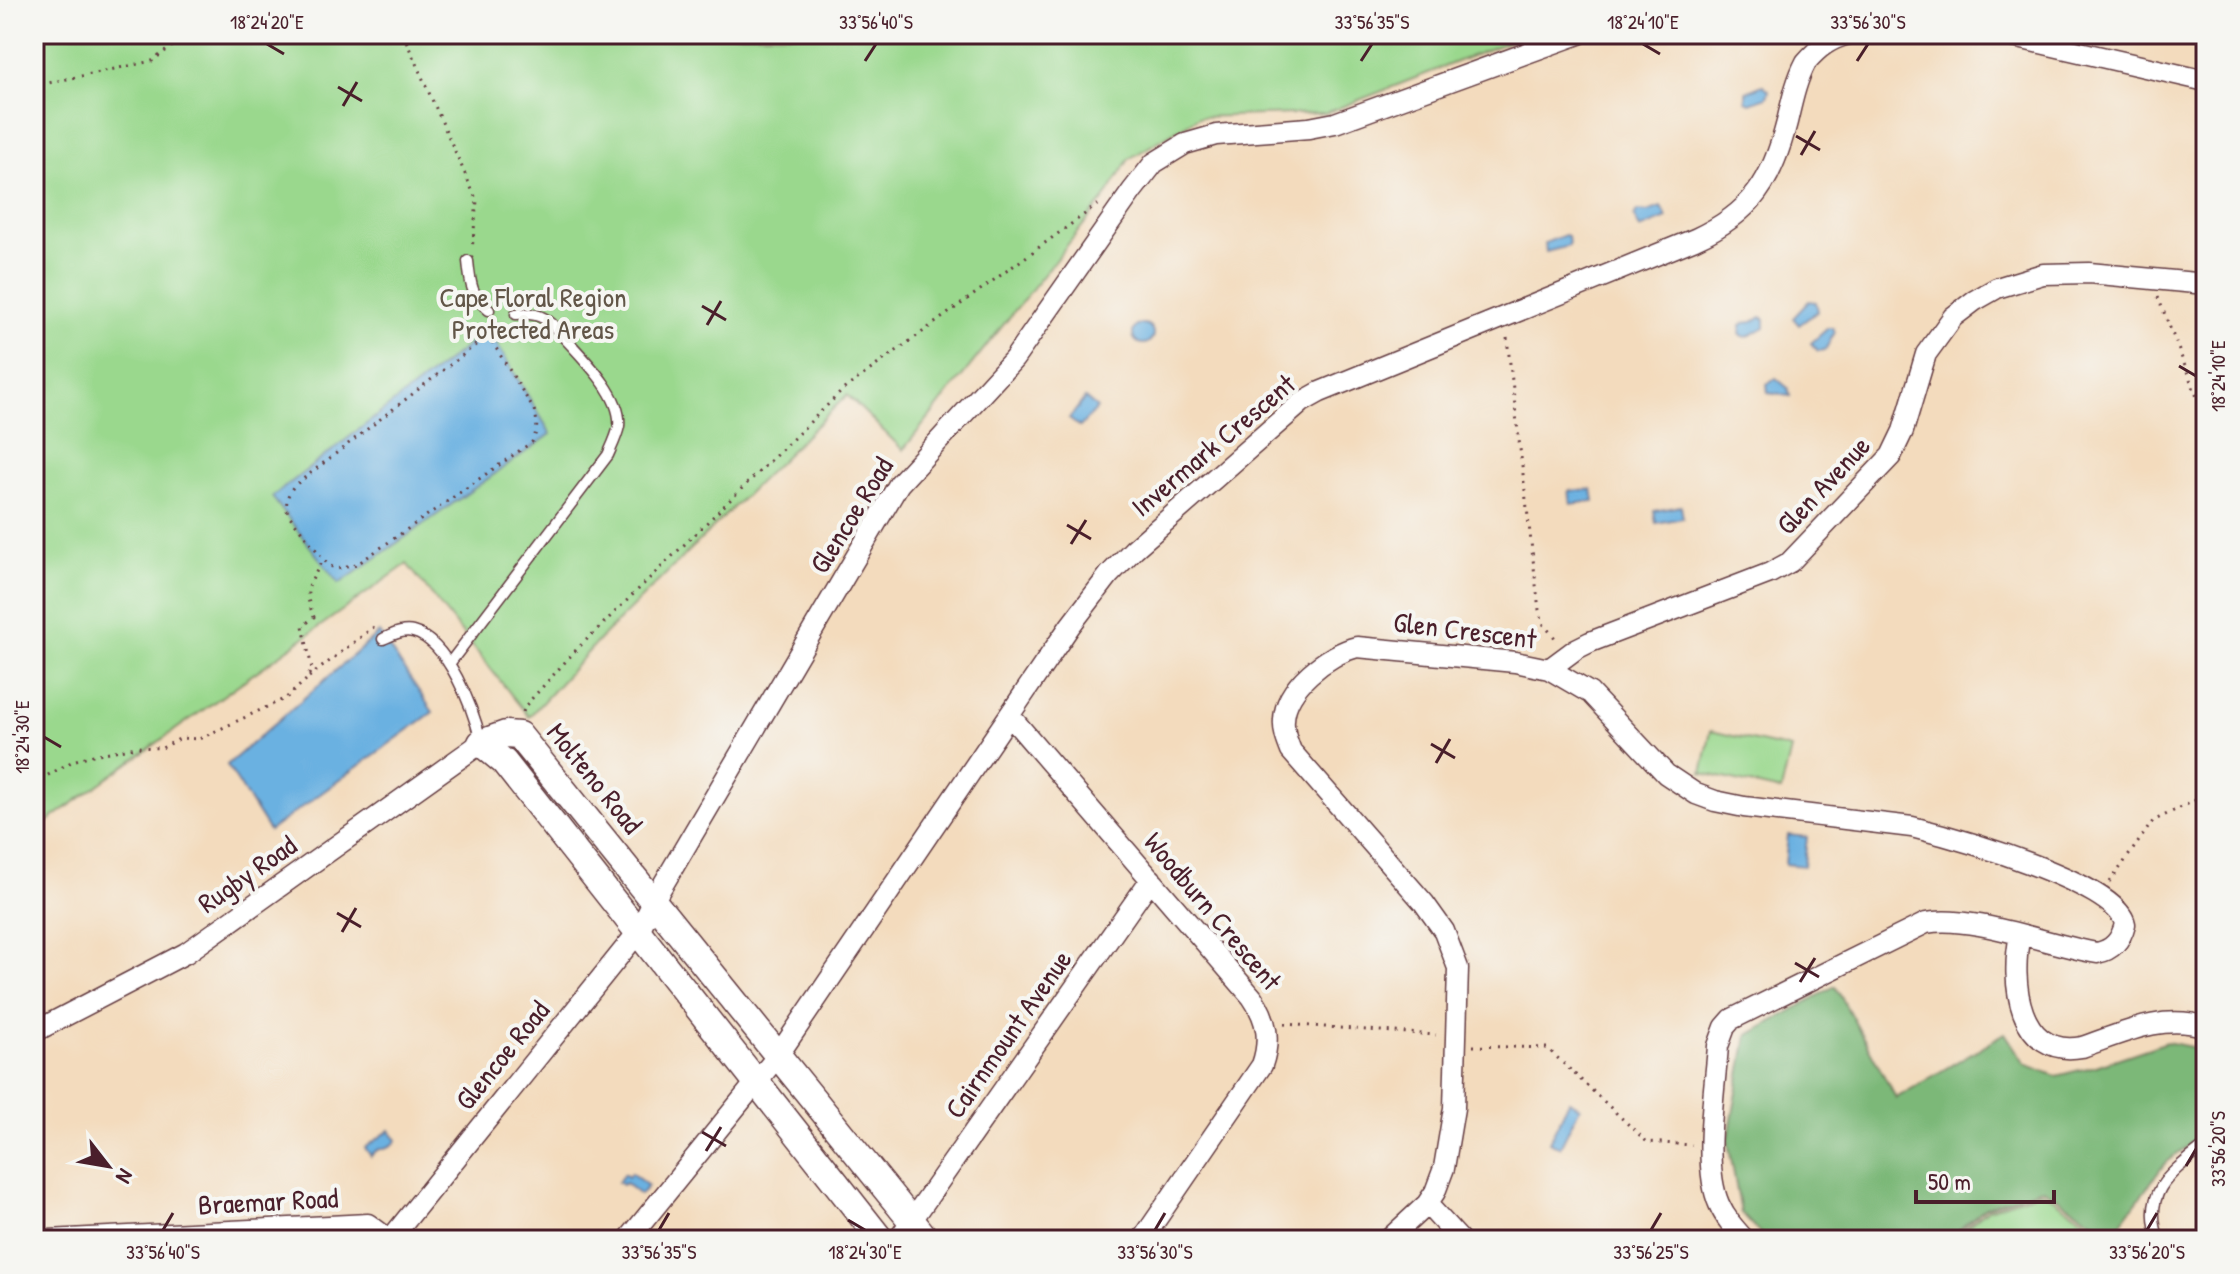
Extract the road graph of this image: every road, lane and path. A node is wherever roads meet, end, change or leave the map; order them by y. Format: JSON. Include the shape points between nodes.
{"nodes":[{"id":1,"x":183,"y":34,"type":"edge"},
{"id":2,"x":403,"y":34,"type":"edge"},
{"id":3,"x":1579,"y":34,"type":"edge"},
{"id":4,"x":1849,"y":34,"type":"edge"},
{"id":5,"x":2001,"y":34,"type":"edge"},
{"id":6,"x":2206,"y":81,"type":"edge"},
{"id":7,"x":34,"y":86,"type":"edge"},
{"id":8,"x":1103,"y":200,"type":"dead end"},
{"id":9,"x":468,"y":261,"type":"joint"},
{"id":10,"x":2151,"y":280,"type":"junction"},
{"id":11,"x":2206,"y":284,"type":"edge"},
{"id":12,"x":489,"y":310,"type":"dead end"},
{"id":13,"x":510,"y":316,"type":"joint"},
{"id":14,"x":1505,"y":316,"type":"junction"},
{"id":15,"x":488,"y":335,"type":"junction"},
{"id":16,"x":2206,"y":420,"type":"edge"},
{"id":17,"x":322,"y":558,"type":"junction"},
{"id":18,"x":383,"y":639,"type":"joint"},
{"id":19,"x":1569,"y":654,"type":"junction"},
{"id":20,"x":449,"y":664,"type":"junction"},
{"id":21,"x":1549,"y":669,"type":"junction"},
{"id":22,"x":306,"y":680,"type":"junction"},
{"id":23,"x":1010,"y":716,"type":"junction"},
{"id":24,"x":514,"y":735,"type":"junction"},
{"id":25,"x":481,"y":743,"type":"junction"},
{"id":26,"x":544,"y":765,"type":"junction"},
{"id":27,"x":521,"y":782,"type":"junction"},
{"id":28,"x":34,"y":783,"type":"edge"},
{"id":29,"x":2206,"y":795,"type":"edge"},
{"id":30,"x":597,"y":830,"type":"junction"},
{"id":31,"x":573,"y":848,"type":"junction"},
{"id":32,"x":1151,"y":879,"type":"junction"},
{"id":33,"x":2101,"y":895,"type":"junction"},
{"id":34,"x":654,"y":900,"type":"junction"},
{"id":35,"x":639,"y":931,"type":"junction"},
{"id":36,"x":2020,"y":935,"type":"junction"},
{"id":37,"x":683,"y":936,"type":"junction"},
{"id":38,"x":661,"y":959,"type":"junction"},
{"id":39,"x":723,"y":985,"type":"junction"},
{"id":40,"x":697,"y":1005,"type":"junction"},
{"id":41,"x":1277,"y":1023,"type":"dead end"},
{"id":42,"x":2206,"y":1027,"type":"edge"},
{"id":43,"x":34,"y":1032,"type":"edge"},
{"id":44,"x":1438,"y":1035,"type":"dead end"},
{"id":45,"x":1469,"y":1046,"type":"dead end"},
{"id":46,"x":779,"y":1054,"type":"junction"},
{"id":47,"x":756,"y":1081,"type":"junction"},
{"id":48,"x":832,"y":1121,"type":"junction"},
{"id":49,"x":804,"y":1142,"type":"junction"},
{"id":50,"x":2206,"y":1145,"type":"edge"},
{"id":51,"x":1712,"y":1146,"type":"junction"},
{"id":52,"x":1427,"y":1204,"type":"junction"},
{"id":53,"x":912,"y":1234,"type":"edge"},
{"id":54,"x":34,"y":1240,"type":"edge"},
{"id":55,"x":41,"y":1240,"type":"edge"},
{"id":56,"x":48,"y":1240,"type":"edge"},
{"id":57,"x":390,"y":1240,"type":"edge"},
{"id":58,"x":628,"y":1240,"type":"edge"},
{"id":59,"x":881,"y":1240,"type":"edge"},
{"id":60,"x":1142,"y":1240,"type":"edge"},
{"id":61,"x":1388,"y":1240,"type":"edge"},
{"id":62,"x":1460,"y":1240,"type":"edge"},
{"id":63,"x":1745,"y":1240,"type":"edge"},
{"id":64,"x":2159,"y":1240,"type":"edge"}],
"edges":[{"from":1,"to":7,"type":"path","via":[[152,61]]},
{"from":2,"to":9,"type":"path","via":[[477,201]]},
{"from":3,"to":34,"type":"street","name":"Glencoe Road","via":[[1335,123],[1216,135],[1185,144],[1154,163],[1014,359],[899,484]]},
{"from":4,"to":14,"type":"street","name":"Invermark Crescent","via":[[1830,40],[1806,62],[1775,162],[1760,191],[1738,215],[1695,239]]},
{"from":5,"to":6,"type":"street"},
{"from":8,"to":24,"type":"path","via":[[844,389],[576,650],[526,705]]},
{"from":9,"to":12,"type":"lane","via":[[475,297]]},
{"from":10,"to":11,"type":"street","name":"Glen Avenue"},
{"from":10,"to":16,"type":"path"},
{"from":10,"to":19,"type":"street","name":"Glen Avenue","via":[[2043,274],[2009,283],[1974,301],[1953,317],[1926,354],[1891,456],[1790,562]]},
{"from":13,"to":15,"type":"path"},
{"from":13,"to":20,"type":"lane","via":[[529,313],[552,324],[612,393],[619,426],[608,455]]},
{"from":14,"to":19,"type":"path","via":[[1539,610],[1544,625]]},
{"from":14,"to":23,"type":"street","name":"Invermark Crescent","via":[[1320,392],[1277,422],[1109,575]]},
{"from":15,"to":17,"type":"path","via":[[288,493],[288,514]]},
{"from":15,"to":17,"type":"path","via":[[534,410],[538,420],[532,442],[356,565],[337,569]]},
{"from":17,"to":22,"type":"path","via":[[306,590],[314,617],[303,626],[312,669]]},
{"from":18,"to":20,"type":"lane","via":[[411,631],[426,638]]},
{"from":18,"to":22,"type":"path","via":[[383,629],[372,626]]},
{"from":19,"to":21,"type":"street","name":"Glen Avenue"},
{"from":20,"to":25,"type":"lane","via":[[473,709]]},
{"from":21,"to":33,"type":"street","name":"Glen Crescent","via":[[1590,693],[1666,774],[1696,794],[1744,807],[1912,827],[2065,877]]},
{"from":21,"to":52,"type":"street","name":"Glen Crescent","via":[[1357,647],[1342,650],[1313,671],[1285,709],[1291,751],[1424,903],[1444,931],[1458,968],[1454,1108],[1444,1168]]},
{"from":22,"to":28,"type":"path","via":[[286,698],[199,739],[88,756]]},
{"from":23,"to":32,"type":"street","name":"Woodburn Crescent"},
{"from":23,"to":46,"type":"street","name":"Invermark Crescent"},
{"from":24,"to":25,"type":"street","name":"Molteno Road"},
{"from":24,"to":26,"type":"street","name":"Molteno Road"},
{"from":25,"to":27,"type":"street"},
{"from":25,"to":43,"type":"street","name":"Rugby Road","via":[[186,953]]},
{"from":26,"to":27,"type":"street"},
{"from":26,"to":30,"type":"street","name":"Molteno Road"},
{"from":27,"to":31,"type":"street"},
{"from":29,"to":33,"type":"path","via":[[2153,821]]},
{"from":30,"to":31,"type":"street"},
{"from":30,"to":34,"type":"street","name":"Molteno Road"},
{"from":31,"to":35,"type":"street"},
{"from":32,"to":53,"type":"street","name":"Cairnmount Avenue"},
{"from":32,"to":60,"type":"street","name":"Woodburn Crescent","via":[[1252,997],[1267,1033],[1262,1065]]},
{"from":33,"to":36,"type":"street","name":"Glen Crescent","via":[[2119,909],[2125,924],[2109,949],[2097,953]]},
{"from":34,"to":35,"type":"street","name":"Glencoe Road"},
{"from":34,"to":37,"type":"street","name":"Molteno Road"},
{"from":35,"to":38,"type":"street"},
{"from":35,"to":57,"type":"street","name":"Glencoe Road"},
{"from":36,"to":42,"type":"street","via":[[2015,965],[2024,1014],[2046,1044],[2082,1047],[2158,1022]]},
{"from":36,"to":51,"type":"street","via":[[1950,920],[1926,923],[1741,1013],[1720,1036]]},
{"from":37,"to":38,"type":"street"},
{"from":37,"to":39,"type":"street","name":"Molteno Road"},
{"from":38,"to":40,"type":"street"},
{"from":39,"to":40,"type":"street"},
{"from":39,"to":46,"type":"street","name":"Molteno Road"},
{"from":40,"to":47,"type":"street"},
{"from":41,"to":44,"type":"path"},
{"from":45,"to":51,"type":"path","via":[[1547,1048],[1647,1142]]},
{"from":46,"to":47,"type":"street","name":"Invermark Crescent"},
{"from":46,"to":48,"type":"street","name":"Molteno Road"},
{"from":47,"to":49,"type":"street"},
{"from":47,"to":58,"type":"street","name":"Invermark Crescent"},
{"from":48,"to":49,"type":"street"},
{"from":48,"to":53,"type":"street","name":"Molteno Road"},
{"from":49,"to":59,"type":"street"},
{"from":50,"to":64,"type":"lane","via":[[2159,1188]]},
{"from":51,"to":63,"type":"street","via":[[1711,1174],[1719,1204]]},
{"from":52,"to":61,"type":"street","name":"Glen Crescent"},
{"from":52,"to":62,"type":"street"},
{"from":54,"to":55,"type":"street"},
{"from":56,"to":57,"type":"street","name":"Braemar Road","via":[[368,1224]]}]}
